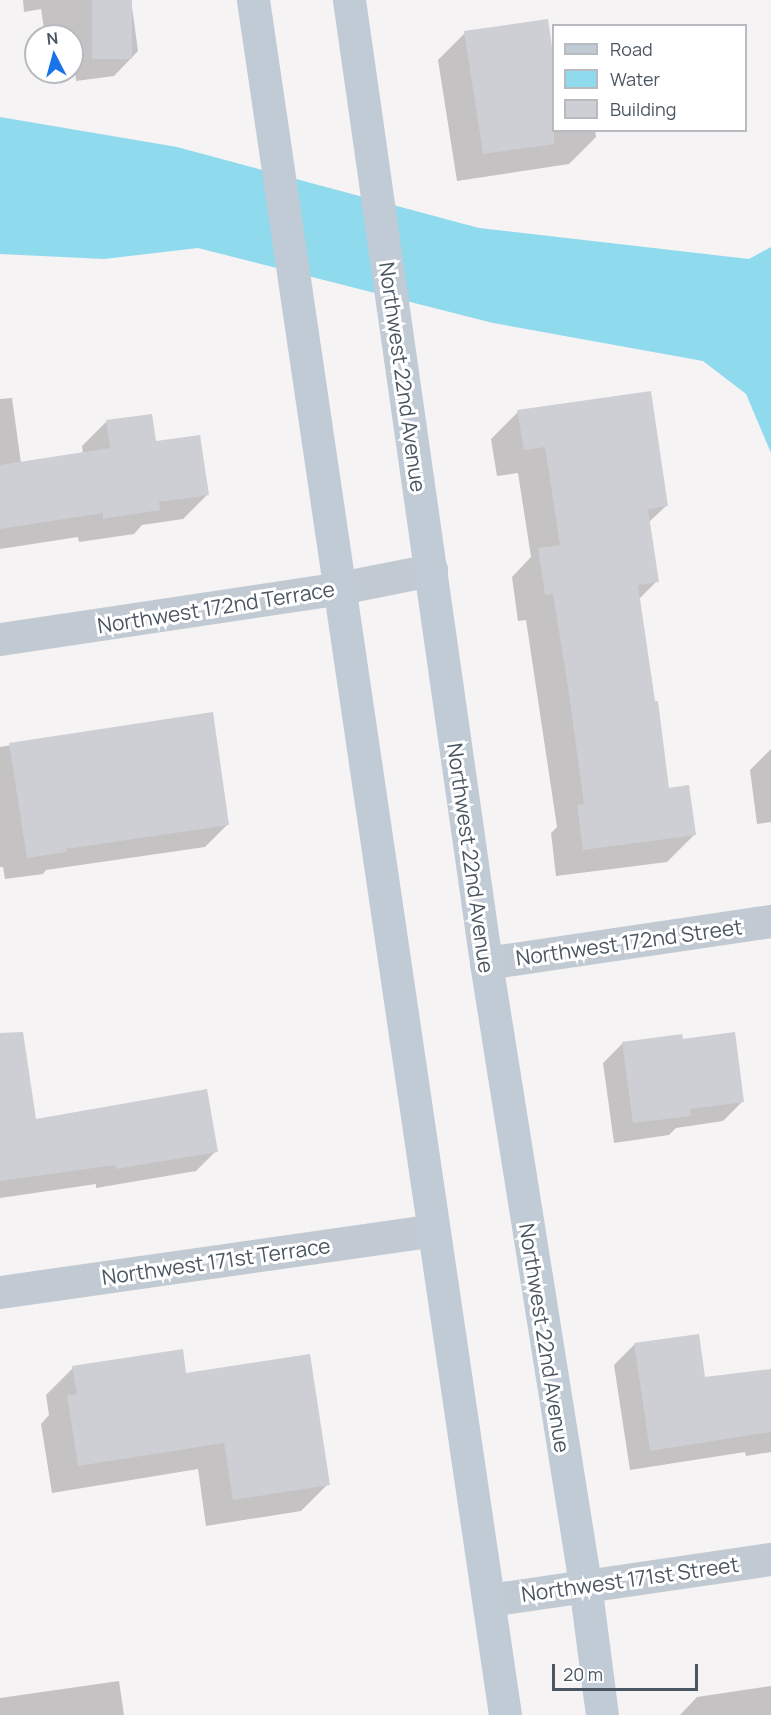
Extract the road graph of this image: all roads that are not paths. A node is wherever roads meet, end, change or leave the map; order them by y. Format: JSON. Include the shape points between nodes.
{"nodes":[{"id":1,"x":253,"y":0,"type":"edge"},
{"id":2,"x":349,"y":0,"type":"edge"},
{"id":3,"x":431,"y":570,"type":"junction"},
{"id":4,"x":340,"y":588,"type":"junction"},
{"id":5,"x":0,"y":639,"type":"edge"},
{"id":6,"x":771,"y":921,"type":"edge"},
{"id":7,"x":486,"y":963,"type":"junction"},
{"id":8,"x":433,"y":1230,"type":"junction"},
{"id":9,"x":0,"y":1292,"type":"edge"},
{"id":10,"x":771,"y":1559,"type":"edge"},
{"id":11,"x":585,"y":1584,"type":"junction"},
{"id":12,"x":489,"y":1600,"type":"junction"},
{"id":13,"x":505,"y":1715,"type":"edge"},
{"id":14,"x":602,"y":1715,"type":"edge"}],
"edges":[{"from":1,"to":4,"type":"main road"},
{"from":2,"to":3,"type":"main road","name":"Northwest 22nd Avenue"},
{"from":3,"to":4,"type":"street","name":"Northwest 172nd Terrace"},
{"from":3,"to":7,"type":"main road","name":"Northwest 22nd Avenue"},
{"from":4,"to":5,"type":"street","name":"Northwest 172nd Terrace"},
{"from":4,"to":8,"type":"main road"},
{"from":6,"to":7,"type":"street","name":"Northwest 172nd Street"},
{"from":7,"to":11,"type":"main road","name":"Northwest 22nd Avenue"},
{"from":8,"to":9,"type":"street","name":"Northwest 171st Terrace"},
{"from":8,"to":12,"type":"main road"},
{"from":10,"to":11,"type":"street","name":"Northwest 171st Street"},
{"from":11,"to":12,"type":"street","name":"Northwest 171st Street"},
{"from":11,"to":14,"type":"main road","name":"Northwest 22nd Avenue"},
{"from":12,"to":13,"type":"main road"}]}
